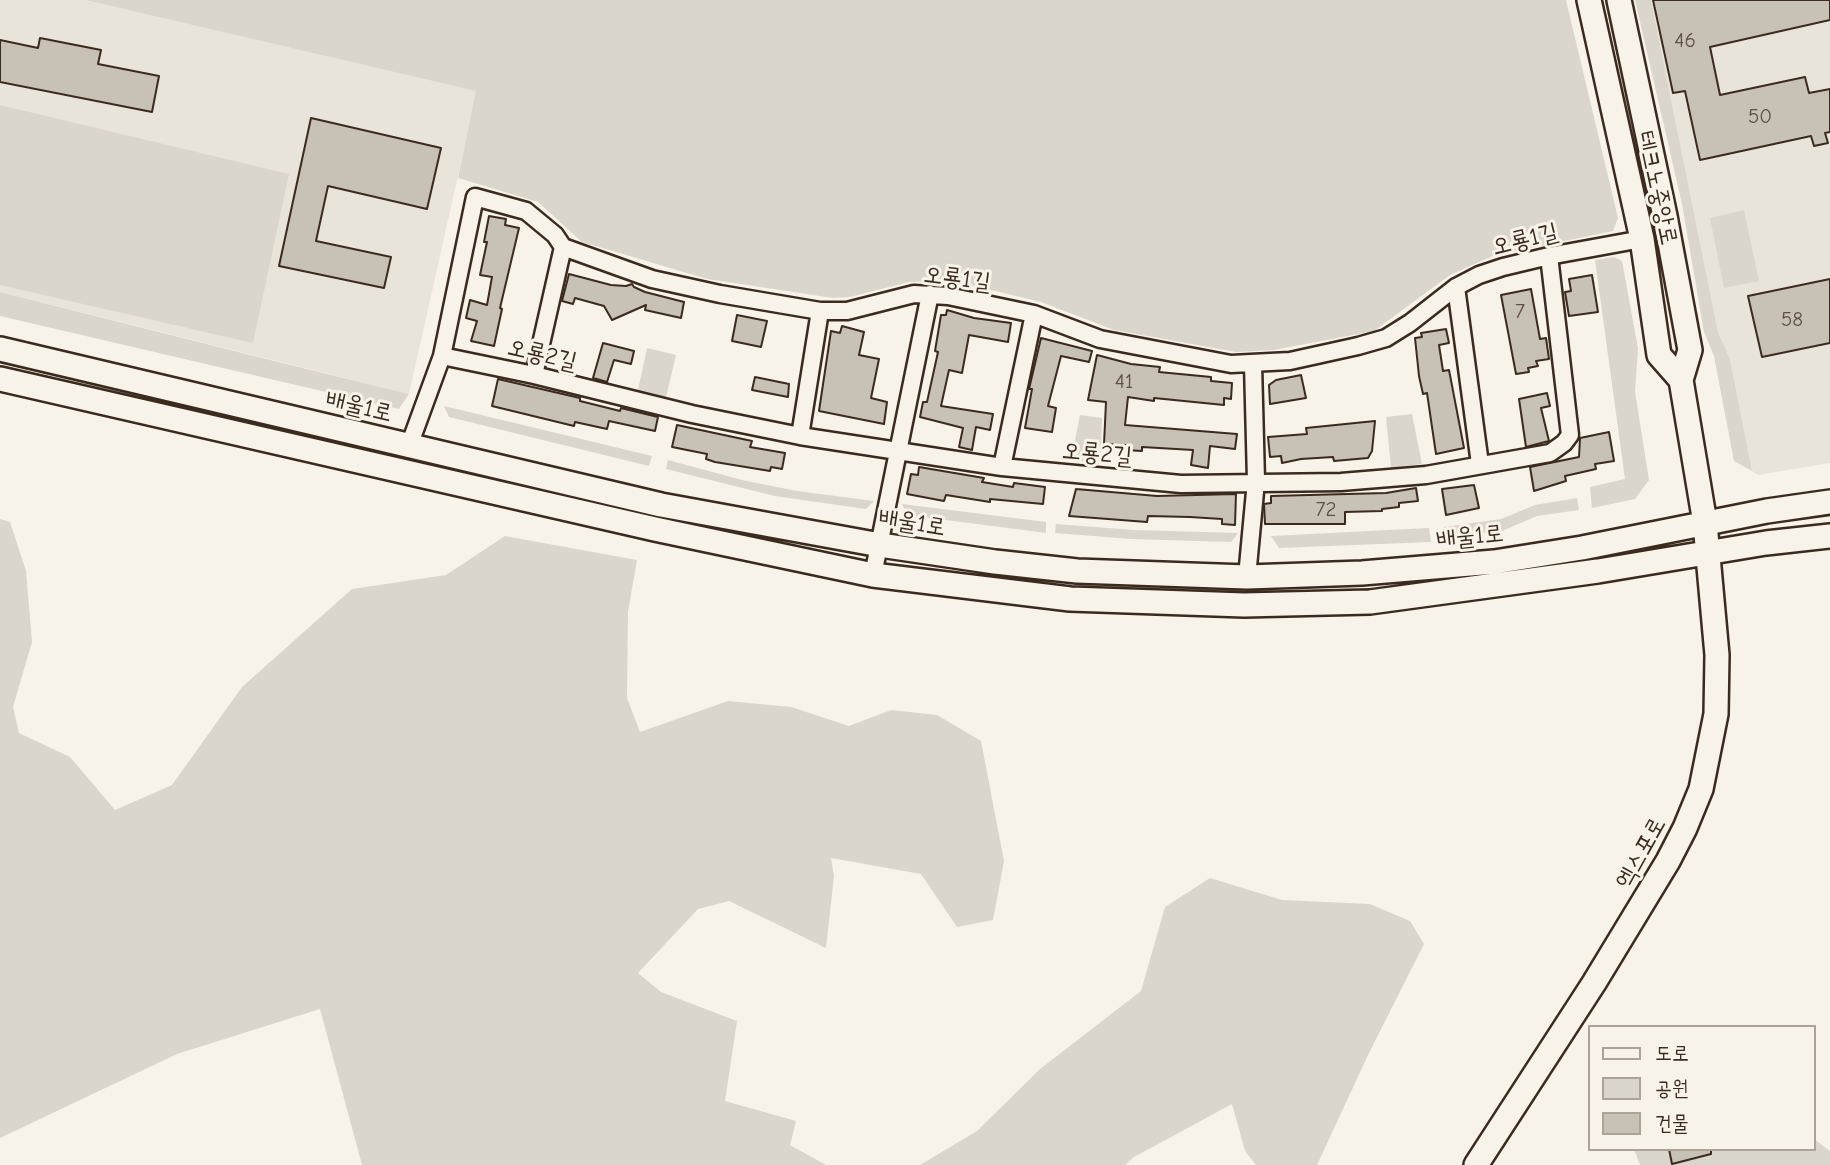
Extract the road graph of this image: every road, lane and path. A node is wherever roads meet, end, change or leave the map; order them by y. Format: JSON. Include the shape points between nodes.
{"nodes":[{"id":1,"x":1589,"y":0,"type":"edge"},
{"id":2,"x":1619,"y":0,"type":"edge"},
{"id":3,"x":1642,"y":239,"type":"junction"},
{"id":4,"x":563,"y":247,"type":"junction"},
{"id":5,"x":1549,"y":256,"type":"junction"},
{"id":6,"x":1456,"y":286,"type":"junction"},
{"id":7,"x":930,"y":294,"type":"junction"},
{"id":8,"x":820,"y":311,"type":"junction"},
{"id":9,"x":1034,"y":314,"type":"junction"},
{"id":10,"x":0,"y":349,"type":"edge"},
{"id":11,"x":442,"y":356,"type":"junction"},
{"id":12,"x":1253,"y":364,"type":"junction"},
{"id":13,"x":534,"y":375,"type":"junction"},
{"id":14,"x":0,"y":379,"type":"edge"},
{"id":15,"x":1681,"y":380,"type":"junction"},
{"id":16,"x":800,"y":436,"type":"junction"},
{"id":17,"x":408,"y":446,"type":"junction"},
{"id":18,"x":898,"y":452,"type":"junction"},
{"id":19,"x":1480,"y":464,"type":"junction"},
{"id":20,"x":1002,"y":467,"type":"junction"},
{"id":21,"x":1256,"y":481,"type":"junction"},
{"id":22,"x":1830,"y":502,"type":"edge"},
{"id":23,"x":1705,"y":523,"type":"junction"},
{"id":24,"x":1830,"y":536,"type":"edge"},
{"id":25,"x":880,"y":545,"type":"junction"},
{"id":26,"x":1708,"y":553,"type":"junction"},
{"id":27,"x":873,"y":575,"type":"junction"},
{"id":28,"x":1247,"y":577,"type":"junction"},
{"id":29,"x":1476,"y":1165,"type":"edge"}],
"edges":[{"from":1,"to":3,"type":"main road","name":"테크노중앙로"},
{"from":2,"to":15,"type":"main road","name":"테크노중앙로","via":[[1690,350]]},
{"from":3,"to":5,"type":"street","name":"오룡1길"},
{"from":3,"to":15,"type":"main road","name":"테크노중앙로","via":[[1659,355]]},
{"from":4,"to":8,"type":"street","name":"오룡1길","via":[[652,279]]},
{"from":4,"to":11,"type":"street","name":"오룡1길","via":[[526,211],[475,197]]},
{"from":4,"to":13,"type":"street"},
{"from":5,"to":6,"type":"street","name":"오룡1길","via":[[1503,267]]},
{"from":5,"to":19,"type":"street","name":"오룡2길","via":[[1570,435],[1550,453]]},
{"from":6,"to":12,"type":"street","name":"오룡1길","via":[[1386,338],[1326,354]]},
{"from":6,"to":19,"type":"street"},
{"from":7,"to":8,"type":"street","name":"오룡1길","via":[[847,311]]},
{"from":7,"to":9,"type":"street","name":"오룡1길"},
{"from":7,"to":18,"type":"street"},
{"from":8,"to":16,"type":"street"},
{"from":9,"to":12,"type":"street","name":"오룡1길","via":[[1100,339],[1215,362]]},
{"from":9,"to":20,"type":"street"},
{"from":10,"to":17,"type":"main road","name":"배울1로"},
{"from":11,"to":13,"type":"street","name":"오룡2길"},
{"from":11,"to":17,"type":"street","name":"오룡1길"},
{"from":12,"to":21,"type":"street"},
{"from":13,"to":16,"type":"street","name":"오룡2길"},
{"from":14,"to":27,"type":"main road","name":"배울1로"},
{"from":15,"to":23,"type":"main road","name":"테크노중앙로"},
{"from":16,"to":18,"type":"street","name":"오룡2길"},
{"from":17,"to":25,"type":"main road","name":"배울1로","via":[[661,505]]},
{"from":18,"to":20,"type":"street","name":"오룡2길"},
{"from":18,"to":25,"type":"street"},
{"from":19,"to":21,"type":"street","name":"오룡2길","via":[[1426,475],[1341,482]]},
{"from":20,"to":21,"type":"street","name":"오룡2길","via":[[1181,484]]},
{"from":21,"to":28,"type":"street"},
{"from":22,"to":23,"type":"main road","name":"배울1로"},
{"from":23,"to":26,"type":"main road","name":"엑스포로"},
{"from":23,"to":28,"type":"main road","name":"배울1로","via":[[1494,562]]},
{"from":24,"to":26,"type":"main road","name":"배울1로"},
{"from":25,"to":27,"type":"street"},
{"from":25,"to":28,"type":"main road","name":"배울1로","via":[[1077,571]]},
{"from":26,"to":27,"type":"main road","name":"배울1로","via":[[1370,602],[1244,605],[1070,599]]},
{"from":26,"to":29,"type":"main road","name":"엑스포로","via":[[1717,655],[1716,714],[1701,789],[1668,861]]}]}
